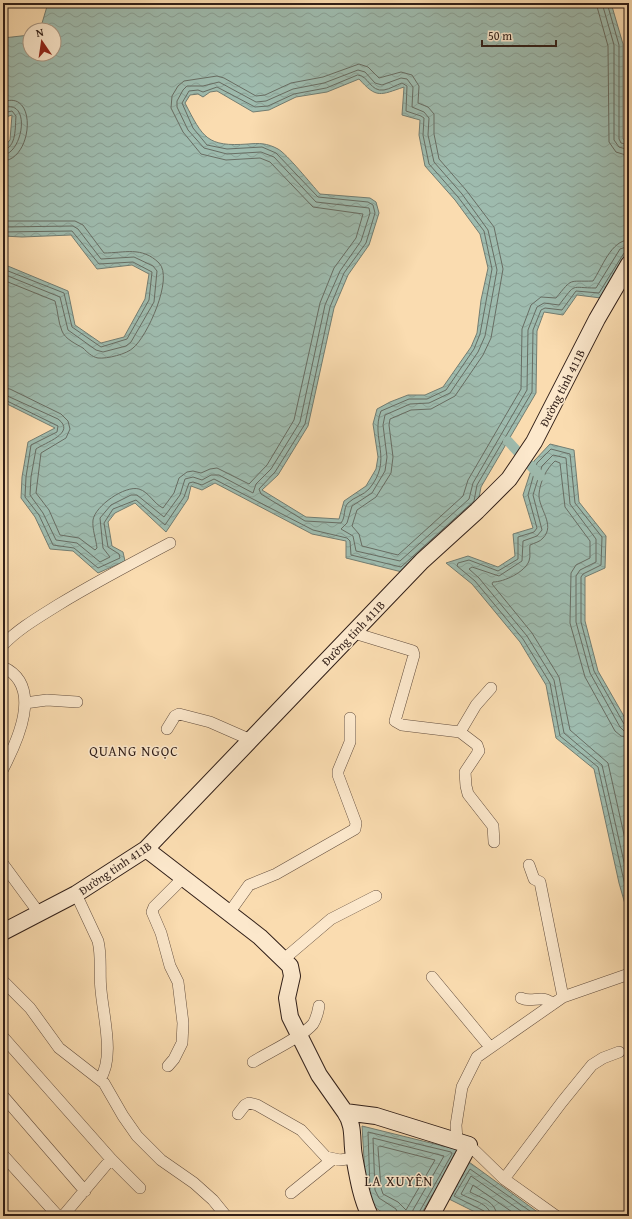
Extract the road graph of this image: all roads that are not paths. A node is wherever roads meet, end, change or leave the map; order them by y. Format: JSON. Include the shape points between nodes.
{"nodes":[{"id":1,"x":629,"y":264,"type":"edge"},
{"id":2,"x":170,"y":543,"type":"dead end"},
{"id":3,"x":354,"y":633,"type":"junction"},
{"id":4,"x":3,"y":645,"type":"edge"},
{"id":5,"x":3,"y":667,"type":"edge"},
{"id":6,"x":491,"y":688,"type":"dead end"},
{"id":7,"x":77,"y":702,"type":"dead end"},
{"id":8,"x":25,"y":703,"type":"junction"},
{"id":9,"x":350,"y":718,"type":"dead end"},
{"id":10,"x":167,"y":729,"type":"dead end"},
{"id":11,"x":460,"y":732,"type":"junction"},
{"id":12,"x":251,"y":740,"type":"junction"},
{"id":13,"x":3,"y":769,"type":"edge"},
{"id":14,"x":494,"y":842,"type":"dead end"},
{"id":15,"x":146,"y":850,"type":"junction"},
{"id":16,"x":3,"y":864,"type":"edge"},
{"id":17,"x":529,"y":865,"type":"dead end"},
{"id":18,"x":183,"y":878,"type":"junction"},
{"id":19,"x":76,"y":894,"type":"junction"},
{"id":20,"x":376,"y":896,"type":"dead end"},
{"id":21,"x":39,"y":913,"type":"junction"},
{"id":22,"x":229,"y":913,"type":"junction"},
{"id":23,"x":3,"y":932,"type":"edge"},
{"id":24,"x":284,"y":958,"type":"junction"},
{"id":25,"x":629,"y":974,"type":"edge"},
{"id":26,"x":432,"y":977,"type":"dead end"},
{"id":27,"x":3,"y":981,"type":"edge"},
{"id":28,"x":563,"y":997,"type":"junction"},
{"id":29,"x":521,"y":998,"type":"dead end"},
{"id":30,"x":553,"y":1004,"type":"junction"},
{"id":31,"x":319,"y":1006,"type":"dead end"},
{"id":32,"x":298,"y":1036,"type":"junction"},
{"id":33,"x":3,"y":1037,"type":"edge"},
{"id":34,"x":490,"y":1047,"type":"junction"},
{"id":35,"x":619,"y":1052,"type":"dead end"},
{"id":36,"x":253,"y":1062,"type":"dead end"},
{"id":37,"x":168,"y":1066,"type":"dead end"},
{"id":38,"x":100,"y":1079,"type":"junction"},
{"id":39,"x":3,"y":1096,"type":"edge"},
{"id":40,"x":346,"y":1112,"type":"junction"},
{"id":41,"x":238,"y":1114,"type":"dead end"},
{"id":42,"x":463,"y":1143,"type":"junction"},
{"id":43,"x":3,"y":1155,"type":"edge"},
{"id":44,"x":354,"y":1158,"type":"junction"},
{"id":45,"x":111,"y":1159,"type":"junction"},
{"id":46,"x":333,"y":1159,"type":"junction"},
{"id":47,"x":504,"y":1179,"type":"junction"},
{"id":48,"x":140,"y":1188,"type":"dead end"},
{"id":49,"x":85,"y":1191,"type":"junction"},
{"id":50,"x":291,"y":1194,"type":"dead end"},
{"id":51,"x":58,"y":1216,"type":"edge"},
{"id":52,"x":63,"y":1216,"type":"edge"},
{"id":53,"x":226,"y":1216,"type":"edge"},
{"id":54,"x":370,"y":1216,"type":"edge"},
{"id":55,"x":432,"y":1216,"type":"edge"},
{"id":56,"x":556,"y":1216,"type":"edge"}],
"edges":[{"from":1,"to":3,"type":"main road","name":"Đường tỉnh 411B","via":[[597,319],[534,442],[509,479],[422,561]]},
{"from":2,"to":4,"type":"street","via":[[36,618]]},
{"from":3,"to":11,"type":"street","via":[[413,651],[396,721],[402,725]]},
{"from":3,"to":12,"type":"main road","name":"Đường tỉnh 411B"},
{"from":5,"to":8,"type":"street","via":[[11,671],[16,679]]},
{"from":6,"to":11,"type":"street","via":[[476,705]]},
{"from":7,"to":8,"type":"street","via":[[48,700]]},
{"from":8,"to":13,"type":"street","via":[[24,722],[18,740]]},
{"from":9,"to":22,"type":"street","via":[[350,742],[338,775],[356,827],[270,877],[249,885]]},
{"from":10,"to":12,"type":"street","via":[[179,714],[210,722]]},
{"from":11,"to":14,"type":"street","via":[[479,747],[465,772],[466,786],[468,794],[493,826]]},
{"from":12,"to":15,"type":"main road","name":"Đường tỉnh 411B"},
{"from":15,"to":18,"type":"main road"},
{"from":15,"to":19,"type":"main road","name":"Đường tỉnh 411B"},
{"from":16,"to":21,"type":"street"},
{"from":17,"to":28,"type":"street","via":[[534,879],[540,882]]},
{"from":18,"to":22,"type":"main road"},
{"from":18,"to":37,"type":"street","via":[[154,906],[152,912],[178,982],[183,1023],[182,1043]]},
{"from":19,"to":21,"type":"main road","name":"Đường tỉnh 411B"},
{"from":19,"to":38,"type":"street","via":[[100,949],[107,1067]]},
{"from":20,"to":24,"type":"street","via":[[331,919]]},
{"from":21,"to":23,"type":"main road","name":"Đường tỉnh 411B"},
{"from":22,"to":24,"type":"main road"},
{"from":24,"to":32,"type":"main road","via":[[290,966],[292,976],[287,998],[290,1018]]},
{"from":25,"to":28,"type":"street"},
{"from":26,"to":34,"type":"street"},
{"from":27,"to":38,"type":"street","via":[[30,1008],[59,1048]]},
{"from":28,"to":30,"type":"street"},
{"from":29,"to":30,"type":"street","via":[[542,998]]},
{"from":30,"to":34,"type":"street"},
{"from":31,"to":32,"type":"street","via":[[314,1023]]},
{"from":32,"to":36,"type":"street"},
{"from":32,"to":40,"type":"main road","via":[[319,1075]]},
{"from":33,"to":45,"type":"street"},
{"from":34,"to":42,"type":"street","via":[[477,1057],[462,1088],[456,1125]]},
{"from":35,"to":47,"type":"street","via":[[592,1065]]},
{"from":38,"to":53,"type":"street","via":[[137,1136],[161,1160],[213,1200]]},
{"from":39,"to":49,"type":"street"},
{"from":40,"to":42,"type":"main road","via":[[376,1116]]},
{"from":40,"to":44,"type":"main road","via":[[352,1126]]},
{"from":41,"to":46,"type":"street","via":[[249,1103],[257,1106],[301,1130],[323,1154]]},
{"from":42,"to":47,"type":"street"},
{"from":42,"to":55,"type":"main road"},
{"from":43,"to":51,"type":"street"},
{"from":44,"to":46,"type":"street"},
{"from":44,"to":54,"type":"main road","via":[[360,1191]]},
{"from":45,"to":48,"type":"street"},
{"from":45,"to":49,"type":"street"},
{"from":46,"to":50,"type":"street"},
{"from":47,"to":56,"type":"street"},
{"from":49,"to":52,"type":"street"}]}
